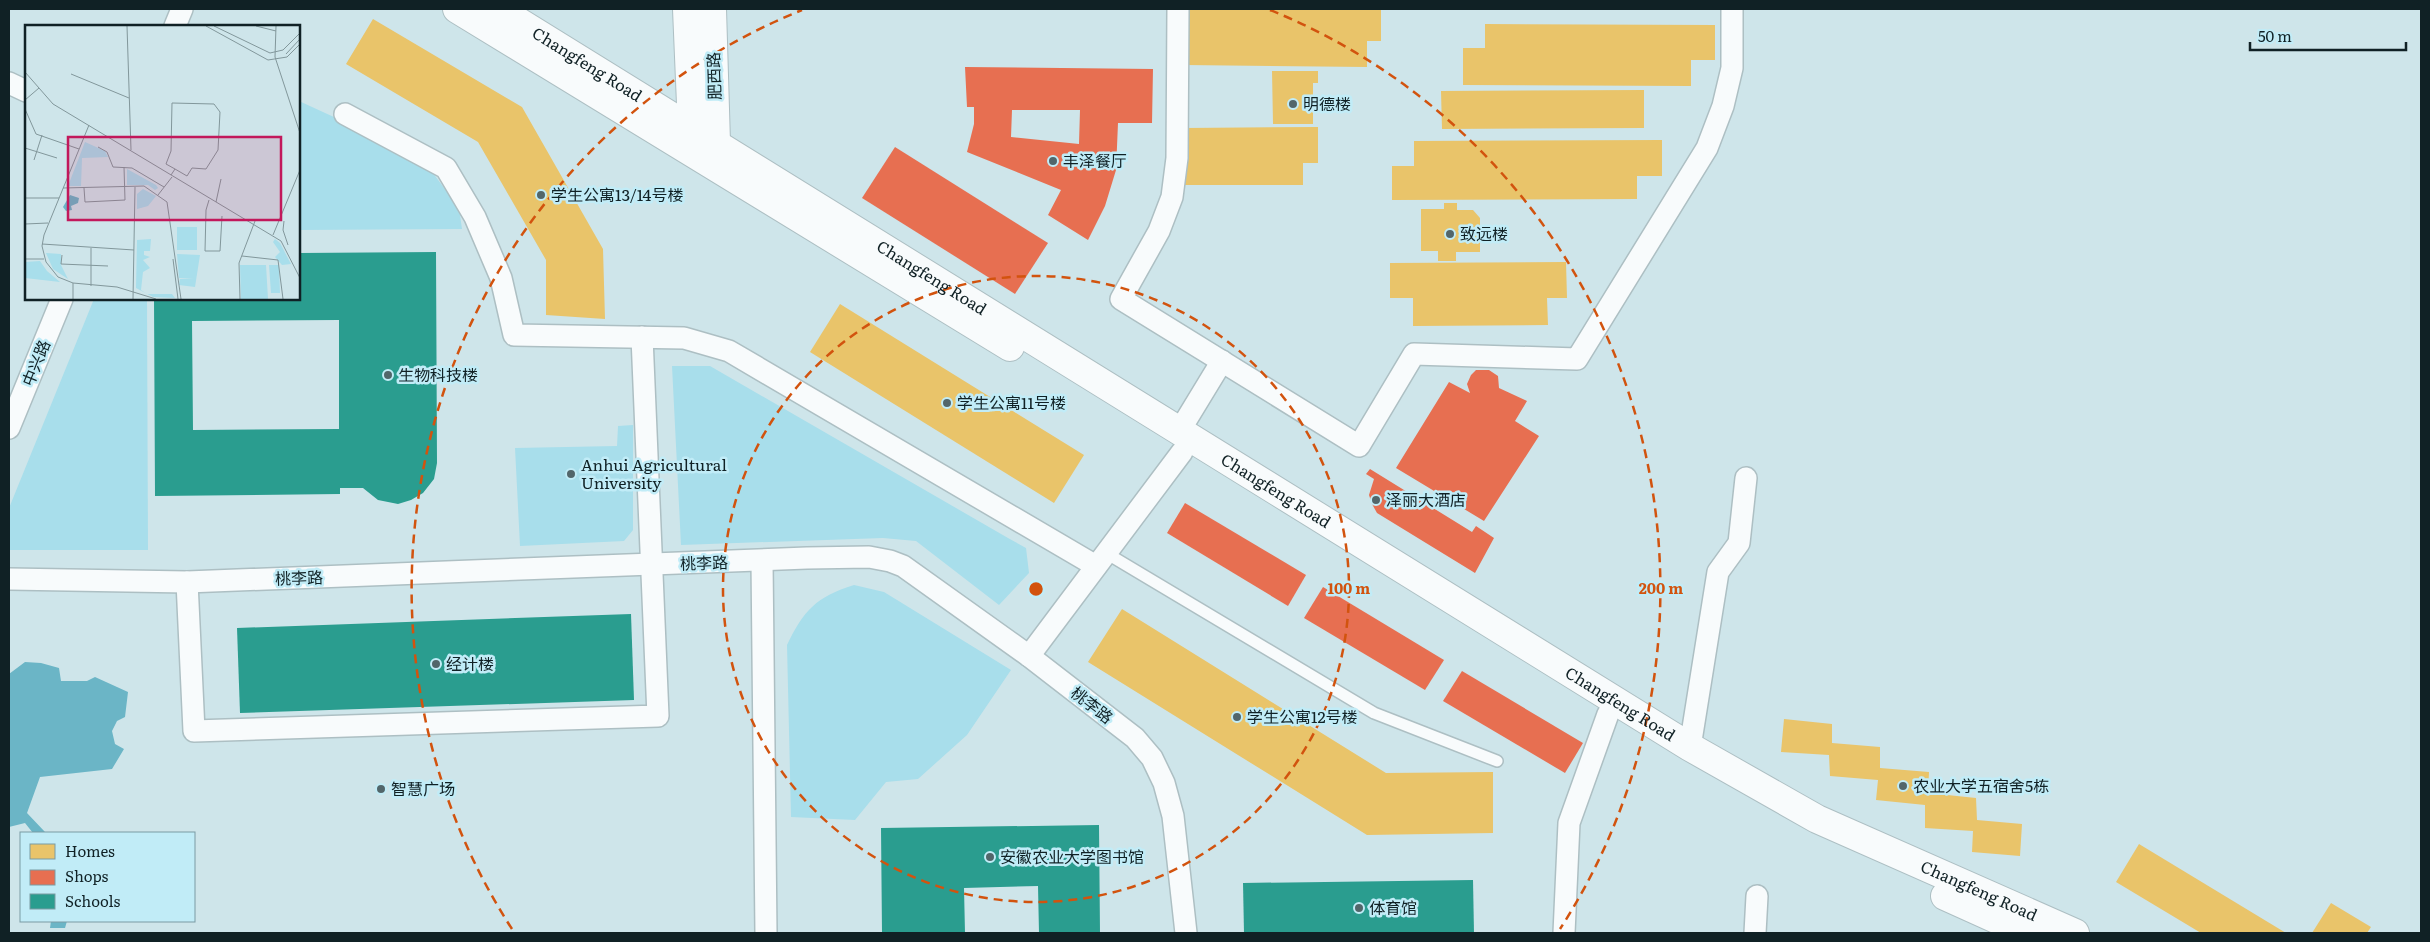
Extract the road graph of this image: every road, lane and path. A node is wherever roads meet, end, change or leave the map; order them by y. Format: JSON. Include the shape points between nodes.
{"nodes":[{"id":1,"x":182,"y":9,"type":"edge"},
{"id":2,"x":457,"y":9,"type":"edge"},
{"id":3,"x":498,"y":9,"type":"edge"},
{"id":4,"x":687,"y":9,"type":"edge"},
{"id":5,"x":712,"y":9,"type":"edge"},
{"id":6,"x":1178,"y":9,"type":"edge"},
{"id":7,"x":1732,"y":9,"type":"edge"},
{"id":8,"x":175,"y":25,"type":"edge"},
{"id":9,"x":9,"y":83,"type":"edge"},
{"id":10,"x":25,"y":91,"type":"edge"},
{"id":11,"x":345,"y":114,"type":"dead end"},
{"id":12,"x":692,"y":128,"type":"junction"},
{"id":13,"x":716,"y":143,"type":"junction"},
{"id":14,"x":62,"y":300,"type":"edge"},
{"id":15,"x":642,"y":337,"type":"junction"},
{"id":16,"x":1222,"y":361,"type":"junction"},
{"id":17,"x":9,"y":428,"type":"edge"},
{"id":18,"x":1181,"y":441,"type":"junction"},
{"id":19,"x":1746,"y":478,"type":"dead end"},
{"id":20,"x":1101,"y":560,"type":"junction"},
{"id":21,"x":762,"y":561,"type":"junction"},
{"id":22,"x":650,"y":564,"type":"junction"},
{"id":23,"x":9,"y":579,"type":"edge"},
{"id":24,"x":187,"y":582,"type":"junction"},
{"id":25,"x":1029,"y":656,"type":"junction"},
{"id":26,"x":1608,"y":714,"type":"junction"},
{"id":27,"x":1690,"y":747,"type":"junction"},
{"id":28,"x":1497,"y":761,"type":"dead end"},
{"id":29,"x":1757,"y":896,"type":"dead end"},
{"id":30,"x":766,"y":933,"type":"edge"},
{"id":31,"x":1186,"y":933,"type":"edge"},
{"id":32,"x":1564,"y":933,"type":"edge"},
{"id":33,"x":1755,"y":933,"type":"edge"},
{"id":34,"x":2027,"y":933,"type":"edge"},
{"id":35,"x":2075,"y":933,"type":"edge"}],
"edges":[{"from":1,"to":8,"type":"street"},
{"from":2,"to":18,"type":"main road","name":"Changfeng Road"},
{"from":3,"to":12,"type":"main road","name":"Changfeng Road"},
{"from":4,"to":12,"type":"main road","name":"肥西路"},
{"from":5,"to":13,"type":"main road","name":"肥西路"},
{"from":6,"to":16,"type":"street","via":[[1176,158],[1172,197],[1159,231],[1121,299]]},
{"from":7,"to":16,"type":"street","via":[[1732,68],[1723,106],[1707,148],[1577,360],[1414,354],[1359,446]]},
{"from":9,"to":10,"type":"street"},
{"from":11,"to":15,"type":"street","via":[[446,168],[475,217],[501,278],[514,335]]},
{"from":12,"to":13,"type":"main road","name":"Changfeng Road"},
{"from":13,"to":18,"type":"main road","name":"Changfeng Road"},
{"from":14,"to":17,"type":"street","name":"中兴路"},
{"from":15,"to":20,"type":"street","via":[[684,338],[729,351]]},
{"from":15,"to":22,"type":"street"},
{"from":16,"to":18,"type":"street"},
{"from":18,"to":20,"type":"street"},
{"from":18,"to":26,"type":"main road","name":"Changfeng Road"},
{"from":18,"to":27,"type":"main road","name":"Changfeng Road"},
{"from":19,"to":27,"type":"street","via":[[1739,542],[1718,572]]},
{"from":20,"to":25,"type":"street"},
{"from":20,"to":28,"type":"lane","via":[[1374,713]]},
{"from":21,"to":22,"type":"street","name":"桃李路"},
{"from":21,"to":25,"type":"street","name":"桃李路","via":[[868,557],[890,561],[913,573]]},
{"from":21,"to":30,"type":"street"},
{"from":22,"to":24,"type":"street","name":"桃李路"},
{"from":22,"to":24,"type":"street","via":[[658,716],[194,731]]},
{"from":23,"to":24,"type":"street","name":"桃李路"},
{"from":25,"to":31,"type":"street","name":"桃李路","via":[[1135,738],[1152,758],[1164,782],[1173,816]]},
{"from":26,"to":32,"type":"street","via":[[1569,823]]},
{"from":26,"to":34,"type":"main road","name":"Changfeng Road","via":[[1801,831]]},
{"from":27,"to":35,"type":"main road","name":"Changfeng Road","via":[[1817,819]]},
{"from":29,"to":33,"type":"street"}]}
